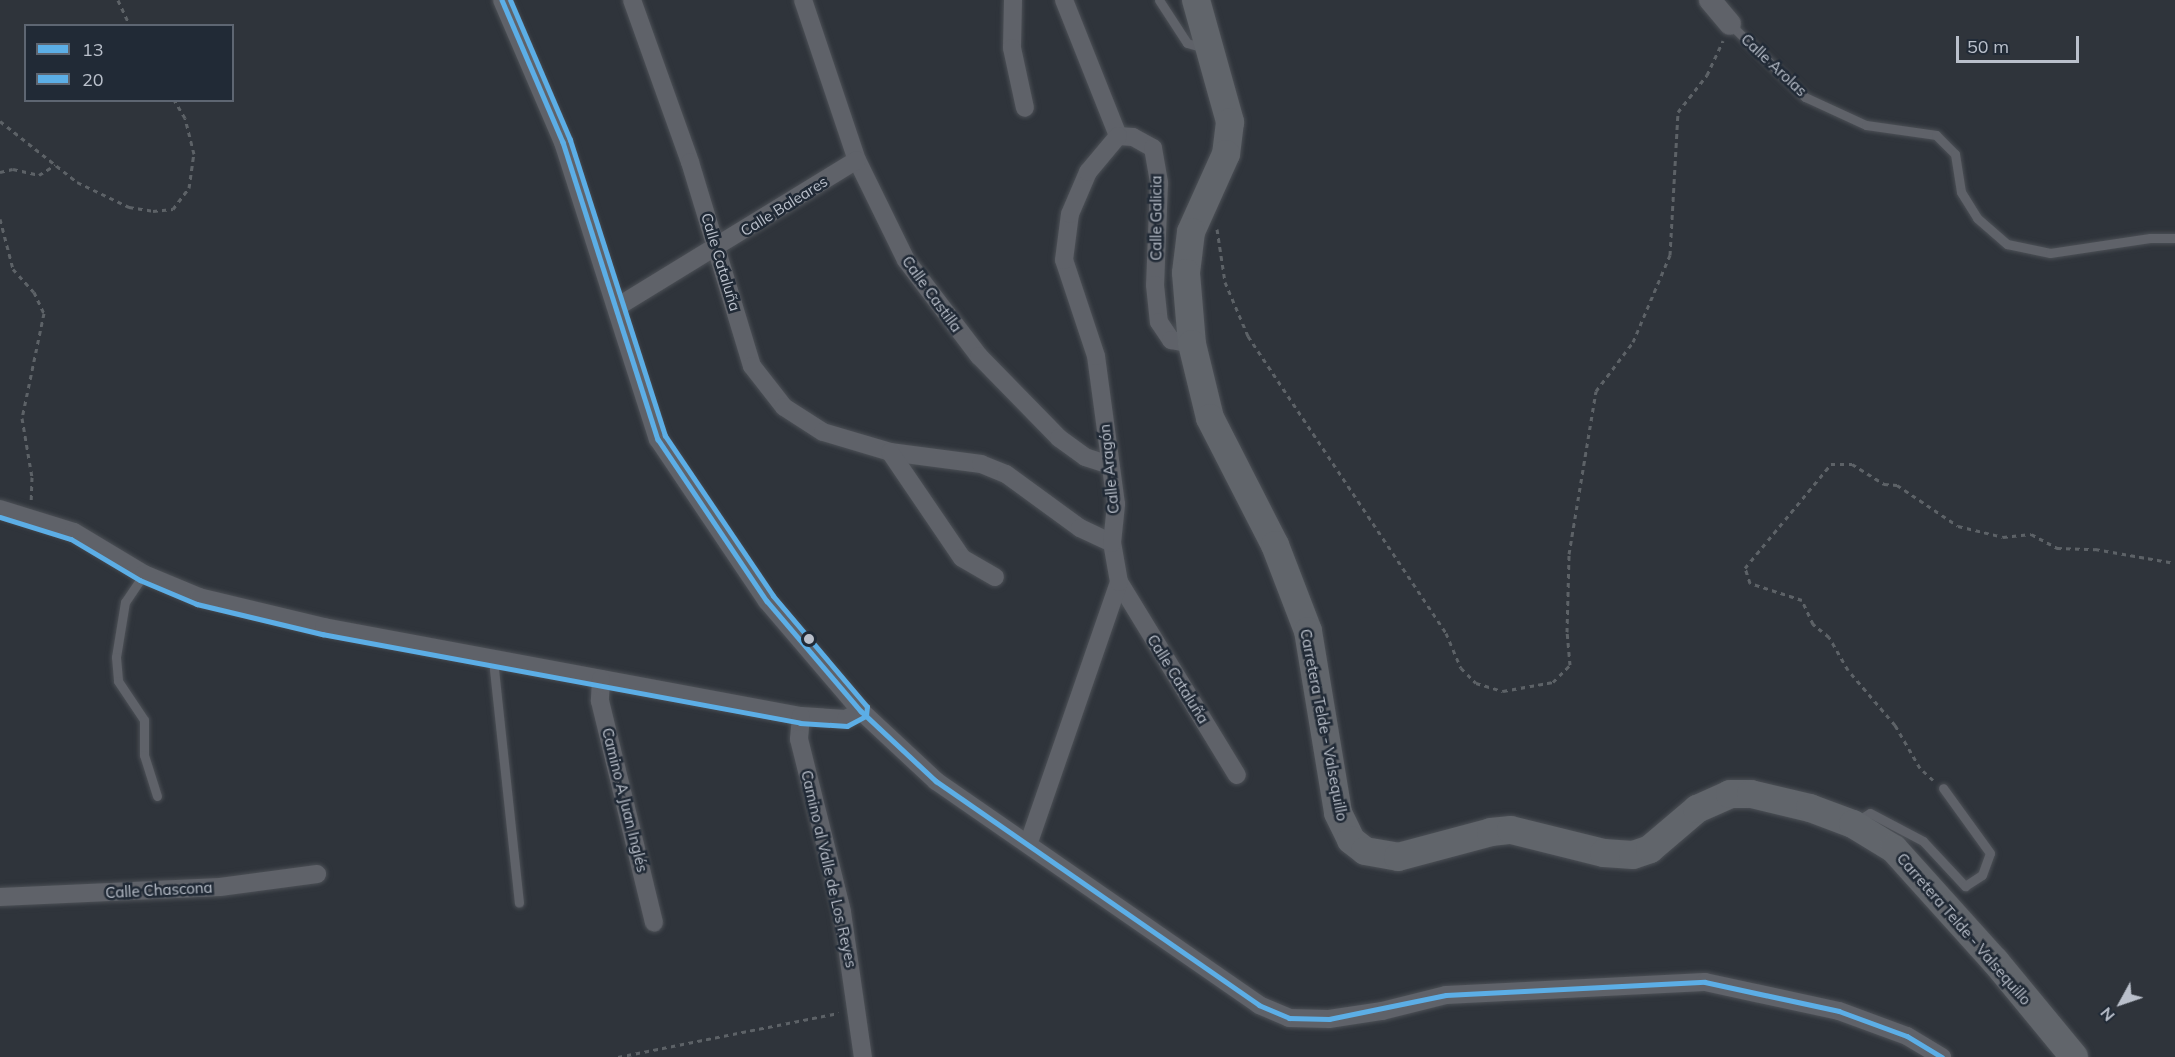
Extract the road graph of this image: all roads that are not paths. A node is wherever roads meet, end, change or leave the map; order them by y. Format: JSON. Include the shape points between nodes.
{"nodes":[{"id":1,"x":502,"y":0,"type":"edge"},
{"id":2,"x":632,"y":0,"type":"edge"},
{"id":3,"x":803,"y":0,"type":"edge"},
{"id":4,"x":1013,"y":0,"type":"edge"},
{"id":5,"x":1064,"y":0,"type":"edge"},
{"id":6,"x":1159,"y":0,"type":"edge"},
{"id":7,"x":1196,"y":0,"type":"edge"},
{"id":8,"x":1710,"y":0,"type":"edge"},
{"id":9,"x":1730,"y":24,"type":"joint"},
{"id":10,"x":1209,"y":49,"type":"junction"},
{"id":11,"x":1025,"y":108,"type":"dead end"},
{"id":12,"x":1118,"y":136,"type":"junction"},
{"id":13,"x":857,"y":160,"type":"junction"},
{"id":14,"x":2175,"y":238,"type":"edge"},
{"id":15,"x":717,"y":248,"type":"junction"},
{"id":16,"x":617,"y":307,"type":"junction"},
{"id":17,"x":1192,"y":344,"type":"junction"},
{"id":18,"x":890,"y":452,"type":"junction"},
{"id":19,"x":1110,"y":465,"type":"junction"},
{"id":20,"x":0,"y":509,"type":"edge"},
{"id":21,"x":1112,"y":543,"type":"junction"},
{"id":22,"x":144,"y":574,"type":"junction"},
{"id":23,"x":995,"y":577,"type":"dead end"},
{"id":24,"x":1119,"y":582,"type":"junction"},
{"id":25,"x":493,"y":660,"type":"junction"},
{"id":26,"x":601,"y":679,"type":"junction"},
{"id":27,"x":861,"y":711,"type":"junction"},
{"id":28,"x":801,"y":716,"type":"junction"},
{"id":29,"x":1237,"y":775,"type":"dead end"},
{"id":30,"x":1942,"y":788,"type":"road end"},
{"id":31,"x":158,"y":796,"type":"dead end"},
{"id":32,"x":1853,"y":824,"type":"junction"},
{"id":33,"x":1029,"y":842,"type":"junction"},
{"id":34,"x":317,"y":874,"type":"dead end"},
{"id":35,"x":0,"y":897,"type":"edge"},
{"id":36,"x":519,"y":903,"type":"dead end"},
{"id":37,"x":654,"y":922,"type":"dead end"},
{"id":38,"x":863,"y":1057,"type":"edge"},
{"id":39,"x":1942,"y":1057,"type":"edge"},
{"id":40,"x":2074,"y":1057,"type":"edge"}],
"edges":[{"from":1,"to":16,"type":"street","via":[[563,142]]},
{"from":2,"to":15,"type":"street","name":"Calle Cataluña"},
{"from":3,"to":13,"type":"street","name":"Calle Castilla"},
{"from":4,"to":11,"type":"street","via":[[1012,48]]},
{"from":5,"to":12,"type":"street"},
{"from":6,"to":10,"type":"lane","via":[[1187,43]]},
{"from":7,"to":10,"type":"main road","name":"Carretera Telde - Valsequillo"},
{"from":8,"to":9,"type":"street","name":"Calle Arolas"},
{"from":9,"to":14,"type":"lane","name":"Calle Arolas","via":[[1806,96],[1866,125],[1936,135],[1955,154],[1961,192],[1977,218],[2007,244],[2050,254],[2150,238]]},
{"from":10,"to":17,"type":"main road","name":"Carretera Telde - Valsequillo","via":[[1230,122],[1226,154],[1191,232],[1186,273]]},
{"from":12,"to":17,"type":"street","name":"Calle Galicia","via":[[1133,137],[1153,148],[1159,183],[1155,285],[1159,322],[1171,340]]},
{"from":12,"to":19,"type":"street","name":"Calle Aragón","via":[[1088,172],[1070,214],[1064,260],[1096,356]]},
{"from":13,"to":15,"type":"street","name":"Calle Baleares"},
{"from":13,"to":19,"type":"street","name":"Calle Castilla","via":[[906,260],[979,356],[1059,438],[1084,458]]},
{"from":15,"to":16,"type":"street","name":"Calle Baleares"},
{"from":15,"to":18,"type":"street","name":"Calle Cataluña","via":[[752,366],[784,407],[823,432]]},
{"from":16,"to":27,"type":"street","via":[[658,439],[767,601]]},
{"from":17,"to":32,"type":"main road","name":"Carretera Telde - Valsequillo","via":[[1210,418],[1275,545],[1308,631],[1338,813],[1351,840],[1365,851],[1398,857],[1511,830],[1604,853],[1633,855],[1650,849],[1697,809],[1730,795],[1751,794],[1810,808]]},
{"from":18,"to":21,"type":"street","name":"Calle Cataluña","via":[[981,464],[1006,474],[1080,528]]},
{"from":18,"to":23,"type":"street","via":[[962,558]]},
{"from":19,"to":21,"type":"street","name":"Calle Aragón","via":[[1116,504]]},
{"from":20,"to":22,"type":"street","via":[[74,532]]},
{"from":21,"to":24,"type":"street","name":"Calle Aragón"},
{"from":22,"to":25,"type":"street","via":[[199,597],[324,627]]},
{"from":22,"to":31,"type":"lane","via":[[125,602],[116,657],[118,681],[144,720],[144,755]]},
{"from":24,"to":29,"type":"street","name":"Calle Cataluña"},
{"from":24,"to":33,"type":"street","name":"Calle Aragón"},
{"from":25,"to":26,"type":"street"},
{"from":25,"to":36,"type":"lane"},
{"from":26,"to":28,"type":"street"},
{"from":26,"to":37,"type":"street","name":"Camino A Juan Inglés","via":[[600,701]]},
{"from":27,"to":28,"type":"street","via":[[846,719]]},
{"from":27,"to":33,"type":"street","via":[[936,781]]},
{"from":28,"to":38,"type":"street","name":"Camino al Valle de Los Reyes","via":[[799,739],[842,912]]},
{"from":30,"to":32,"type":"lane","via":[[1990,853],[1982,874],[1965,886],[1923,841],[1870,813]]},
{"from":32,"to":40,"type":"main road","name":"Carretera Telde - Valsequillo","via":[[1894,849],[1922,877]]},
{"from":33,"to":39,"type":"street","via":[[1259,1005],[1289,1018],[1329,1019],[1446,995],[1705,982],[1839,1011],[1907,1036]]},
{"from":34,"to":35,"type":"street","name":"Calle Chascona","via":[[220,887]]}]}
